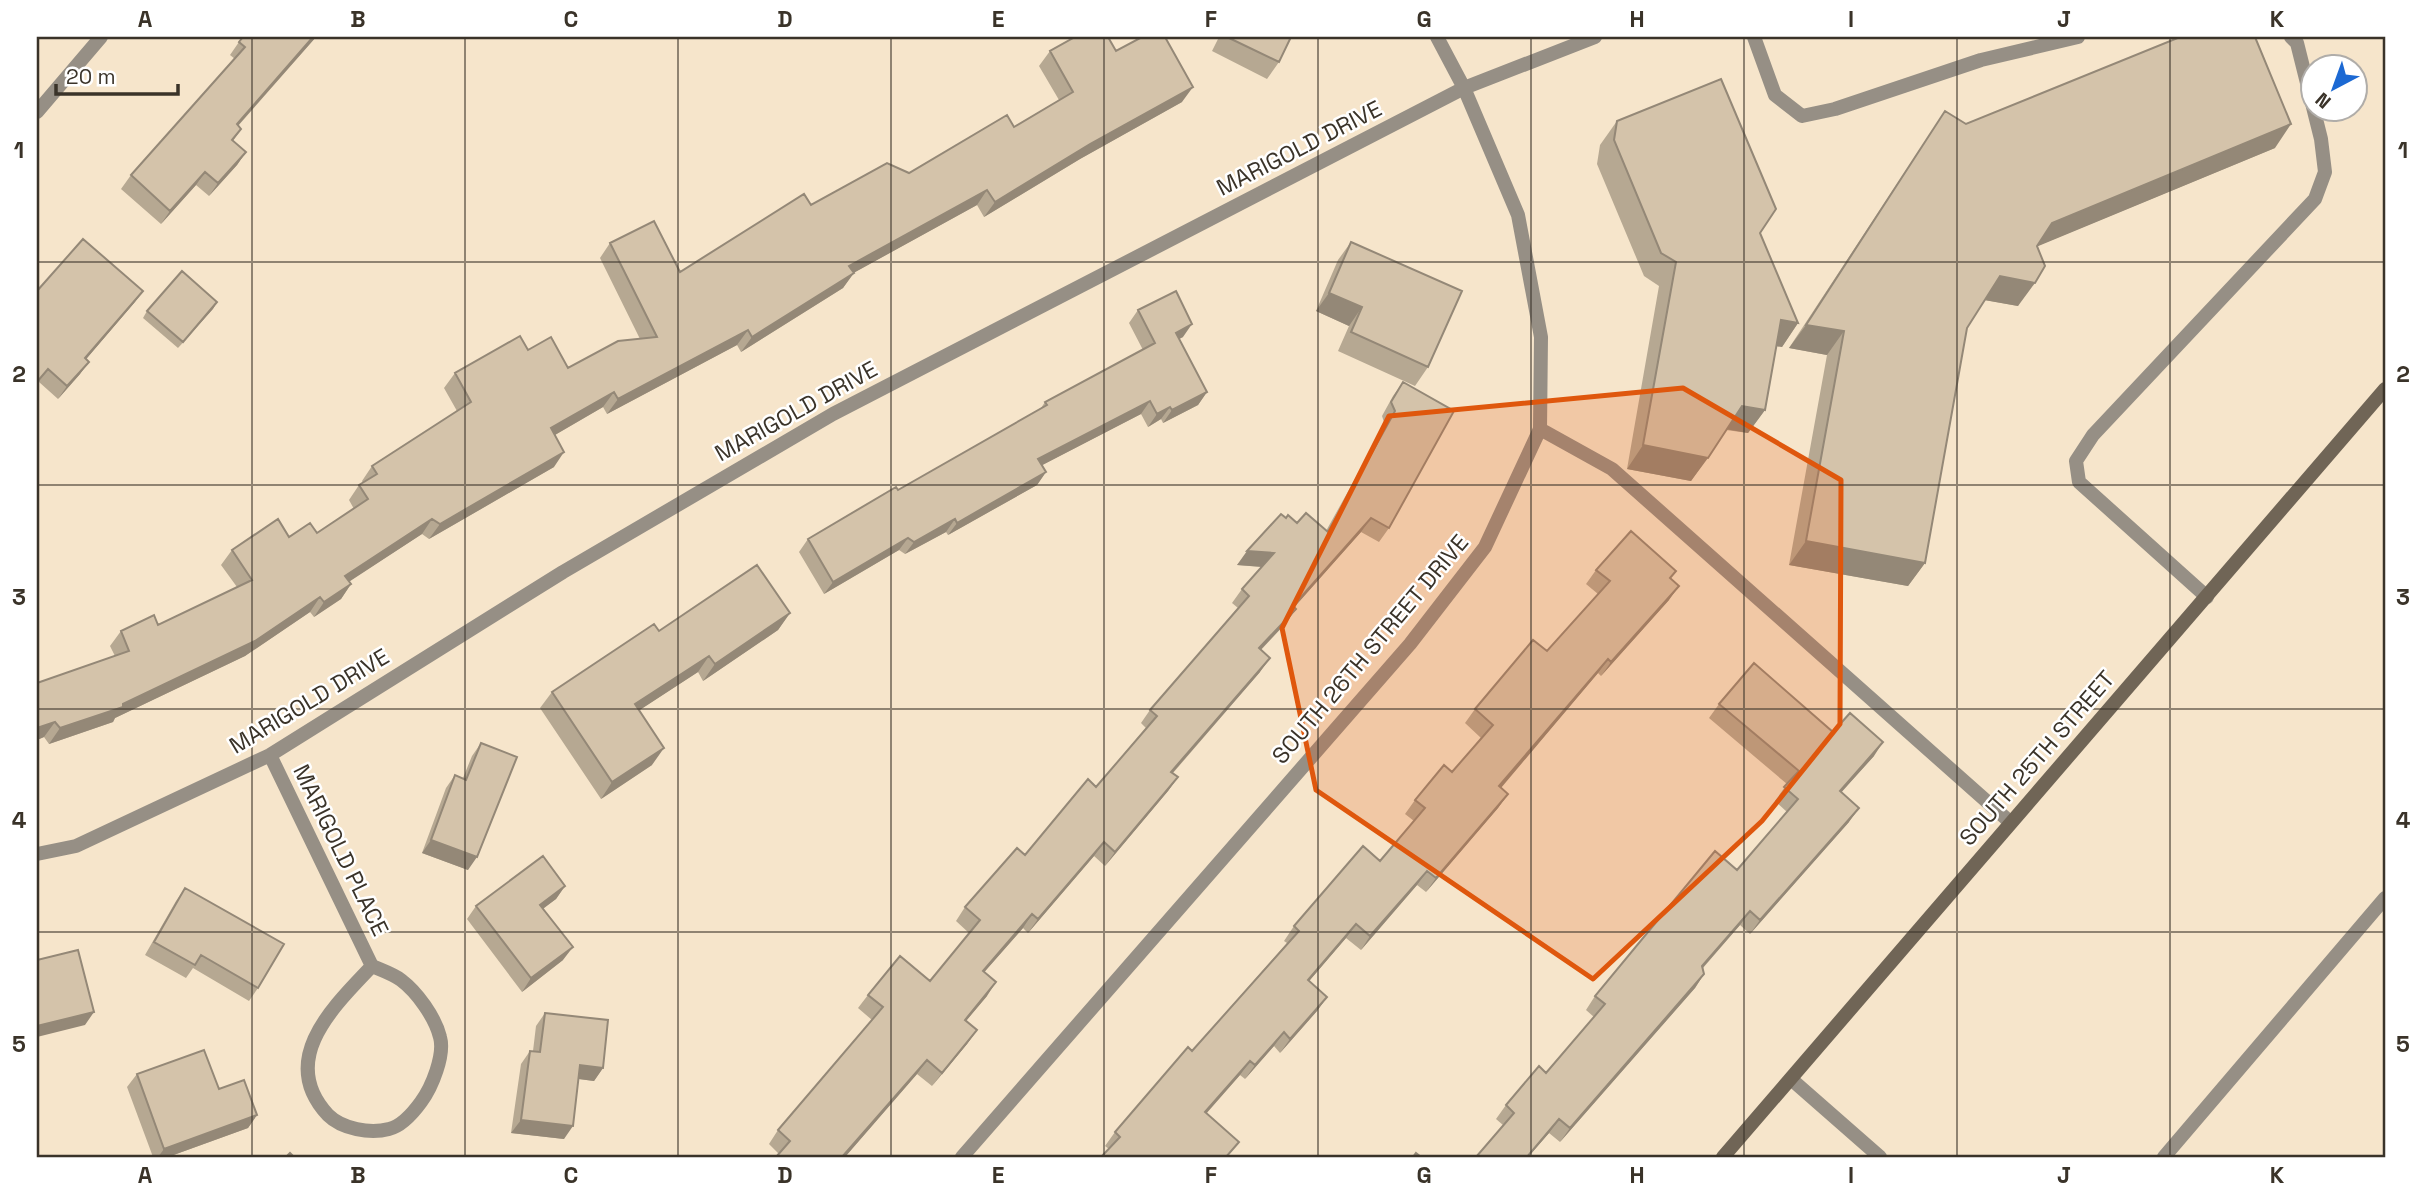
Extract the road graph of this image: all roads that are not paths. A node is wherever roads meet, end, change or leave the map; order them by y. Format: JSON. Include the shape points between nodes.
{"nodes":[{"id":1,"x":102,"y":37,"type":"edge"},
{"id":2,"x":1437,"y":37,"type":"edge"},
{"id":3,"x":1595,"y":37,"type":"edge"},
{"id":4,"x":1754,"y":37,"type":"edge"},
{"id":5,"x":2078,"y":37,"type":"edge"},
{"id":6,"x":2291,"y":37,"type":"edge"},
{"id":7,"x":1464,"y":88,"type":"junction"},
{"id":8,"x":37,"y":112,"type":"edge"},
{"id":9,"x":2385,"y":389,"type":"edge"},
{"id":10,"x":1540,"y":429,"type":"junction"},
{"id":11,"x":2207,"y":597,"type":"junction"},
{"id":12,"x":270,"y":755,"type":"junction"},
{"id":13,"x":2010,"y":822,"type":"junction"},
{"id":14,"x":37,"y":854,"type":"edge"},
{"id":15,"x":2385,"y":898,"type":"edge"},
{"id":16,"x":372,"y":966,"type":"junction"},
{"id":17,"x":1790,"y":1079,"type":"junction"},
{"id":18,"x":962,"y":1157,"type":"edge"},
{"id":19,"x":1723,"y":1157,"type":"edge"},
{"id":20,"x":1880,"y":1157,"type":"edge"},
{"id":21,"x":2164,"y":1157,"type":"edge"}],
"edges":[{"from":1,"to":8,"type":"street"},
{"from":2,"to":7,"type":"street","name":"SOUTH 26TH STREET DRIVE"},
{"from":3,"to":7,"type":"street","name":"MARIGOLD DRIVE"},
{"from":4,"to":5,"type":"street","via":[[1775,95],[1802,116],[1981,60]]},
{"from":6,"to":11,"type":"street","via":[[2297,43],[2321,139],[2325,172],[2315,199],[2093,435],[2076,461],[2079,482]]},
{"from":7,"to":10,"type":"street","name":"SOUTH 26TH STREET DRIVE","via":[[1518,215],[1541,337]]},
{"from":7,"to":12,"type":"street","name":"MARIGOLD DRIVE","via":[[833,414],[563,572]]},
{"from":9,"to":11,"type":"main road","name":"SOUTH 25TH STREET"},
{"from":10,"to":13,"type":"street","via":[[1612,469]]},
{"from":10,"to":18,"type":"street","name":"SOUTH 26TH STREET DRIVE","via":[[1485,547],[1410,644]]},
{"from":11,"to":13,"type":"main road","name":"SOUTH 25TH STREET"},
{"from":12,"to":14,"type":"street","name":"MARIGOLD DRIVE","via":[[76,846]]},
{"from":12,"to":16,"type":"street","name":"MARIGOLD PLACE"},
{"from":13,"to":17,"type":"main road","name":"SOUTH 25TH STREET"},
{"from":15,"to":21,"type":"street"},
{"from":16,"to":16,"type":"street","name":"MARIGOLD PLACE","via":[[334,1007],[307,1058],[308,1083],[319,1106],[333,1120],[371,1131],[391,1129],[411,1115],[438,1068],[441,1039],[417,996],[400,979]]},
{"from":17,"to":19,"type":"main road","name":"SOUTH 25TH STREET"},
{"from":17,"to":20,"type":"street"}]}
